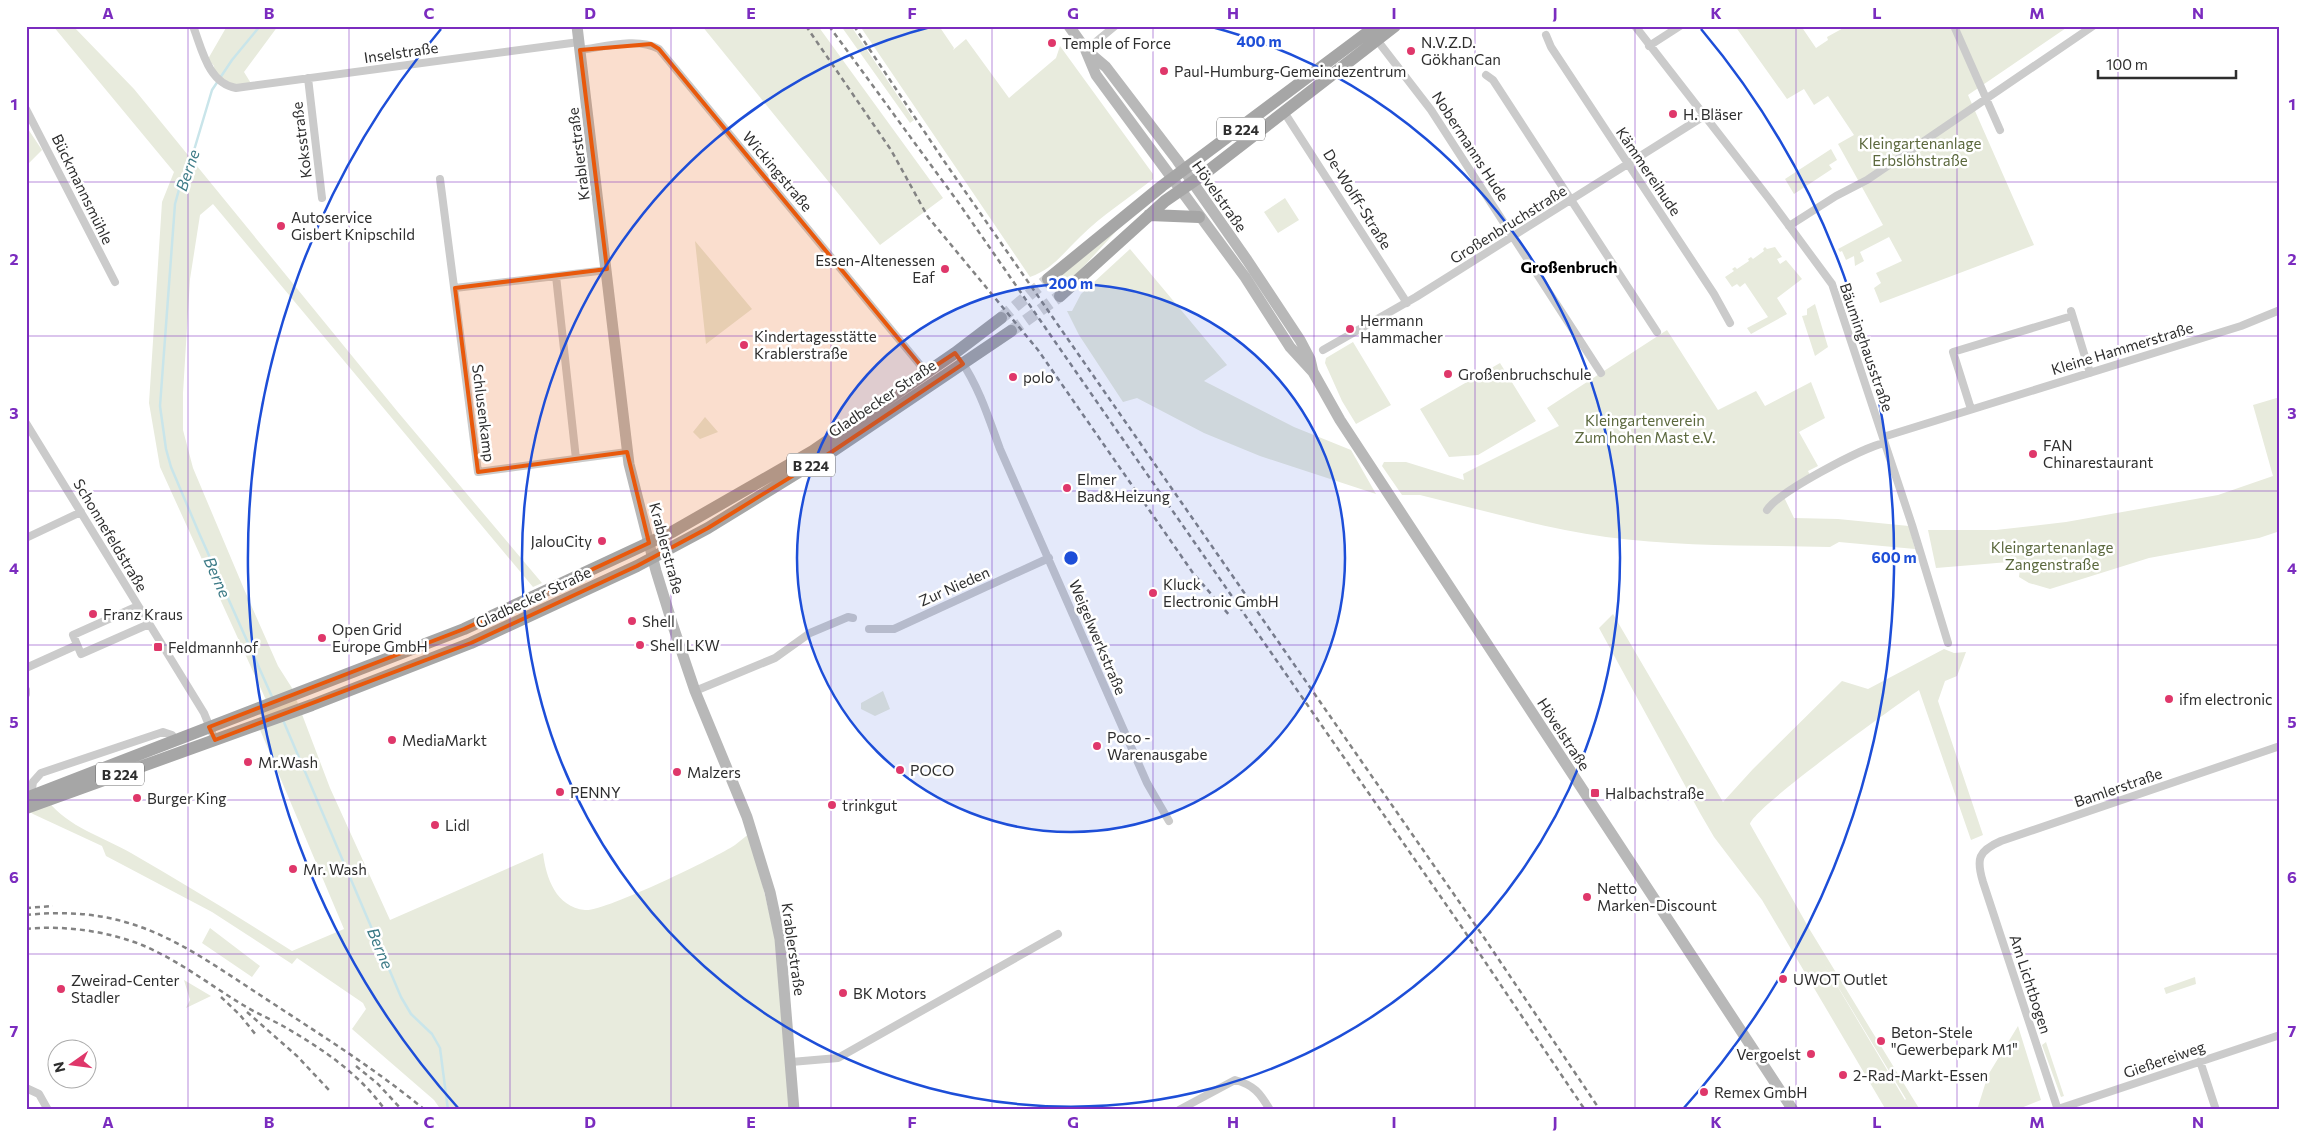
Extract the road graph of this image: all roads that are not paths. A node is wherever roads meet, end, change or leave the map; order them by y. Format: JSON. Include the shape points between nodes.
{"nodes":[{"id":1,"x":193,"y":26,"type":"edge"},
{"id":2,"x":577,"y":26,"type":"edge"},
{"id":3,"x":1069,"y":26,"type":"edge"},
{"id":4,"x":1115,"y":26,"type":"edge"},
{"id":5,"x":1376,"y":26,"type":"edge"},
{"id":6,"x":1395,"y":26,"type":"edge"},
{"id":7,"x":1635,"y":26,"type":"edge"},
{"id":8,"x":1680,"y":26,"type":"edge"},
{"id":9,"x":1954,"y":26,"type":"edge"},
{"id":10,"x":2093,"y":26,"type":"edge"},
{"id":11,"x":1546,"y":35,"type":"dead end"},
{"id":12,"x":1377,"y":40,"type":"junction"},
{"id":13,"x":580,"y":46,"type":"junction"},
{"id":14,"x":1649,"y":46,"type":"junction"},
{"id":15,"x":1086,"y":50,"type":"junction"},
{"id":16,"x":1486,"y":75,"type":"dead end"},
{"id":17,"x":308,"y":78,"type":"junction"},
{"id":18,"x":1985,"y":98,"type":"junction"},
{"id":19,"x":26,"y":108,"type":"edge"},
{"id":20,"x":1284,"y":112,"type":"junction"},
{"id":21,"x":1704,"y":116,"type":"junction"},
{"id":22,"x":2000,"y":130,"type":"dead end"},
{"id":23,"x":1628,"y":165,"type":"junction"},
{"id":24,"x":1184,"y":170,"type":"junction"},
{"id":25,"x":440,"y":179,"type":"dead end"},
{"id":26,"x":1172,"y":179,"type":"junction"},
{"id":27,"x":1192,"y":182,"type":"junction"},
{"id":28,"x":1180,"y":190,"type":"junction"},
{"id":29,"x":322,"y":198,"type":"dead end"},
{"id":30,"x":1572,"y":201,"type":"junction"},
{"id":31,"x":1149,"y":215,"type":"junction"},
{"id":32,"x":1199,"y":217,"type":"junction"},
{"id":33,"x":1789,"y":226,"type":"junction"},
{"id":34,"x":1514,"y":236,"type":"junction"},
{"id":35,"x":607,"y":270,"type":"junction"},
{"id":36,"x":556,"y":276,"type":"junction"},
{"id":37,"x":1048,"y":279,"type":"tunnel mouth"},
{"id":38,"x":115,"y":282,"type":"dead end"},
{"id":39,"x":455,"y":288,"type":"junction"},
{"id":40,"x":1060,"y":296,"type":"tunnel mouth"},
{"id":41,"x":1407,"y":302,"type":"junction"},
{"id":42,"x":2280,"y":310,"type":"edge"},
{"id":43,"x":1001,"y":318,"type":"tunnel mouth"},
{"id":44,"x":1730,"y":323,"type":"dead end"},
{"id":45,"x":1011,"y":331,"type":"tunnel mouth"},
{"id":46,"x":1657,"y":332,"type":"dead end"},
{"id":47,"x":1323,"y":350,"type":"dead end"},
{"id":48,"x":955,"y":353,"type":"junction"},
{"id":49,"x":963,"y":364,"type":"junction"},
{"id":50,"x":926,"y":372,"type":"junction"},
{"id":51,"x":1313,"y":372,"type":"junction"},
{"id":52,"x":1601,"y":373,"type":"dead end"},
{"id":53,"x":2090,"y":373,"type":"junction"},
{"id":54,"x":1971,"y":409,"type":"junction"},
{"id":55,"x":26,"y":423,"type":"edge"},
{"id":56,"x":1884,"y":440,"type":"junction"},
{"id":57,"x":627,"y":452,"type":"junction"},
{"id":58,"x":576,"y":459,"type":"junction"},
{"id":59,"x":1767,"y":510,"type":"dead end"},
{"id":60,"x":81,"y":512,"type":"junction"},
{"id":61,"x":26,"y":538,"type":"edge"},
{"id":62,"x":649,"y":543,"type":"junction"},
{"id":63,"x":654,"y":558,"type":"junction"},
{"id":64,"x":1049,"y":558,"type":"junction"},
{"id":65,"x":138,"y":606,"type":"junction"},
{"id":66,"x":853,"y":618,"type":"dead end"},
{"id":67,"x":150,"y":624,"type":"junction"},
{"id":68,"x":474,"y":625,"type":"junction"},
{"id":69,"x":869,"y":629,"type":"dead end"},
{"id":70,"x":471,"y":643,"type":"junction"},
{"id":71,"x":1948,"y":643,"type":"dead end"},
{"id":72,"x":78,"y":646,"type":"junction"},
{"id":73,"x":26,"y":668,"type":"edge"},
{"id":74,"x":695,"y":691,"type":"junction"},
{"id":75,"x":209,"y":727,"type":"junction"},
{"id":76,"x":176,"y":740,"type":"junction"},
{"id":77,"x":214,"y":740,"type":"junction"},
{"id":78,"x":2280,"y":746,"type":"edge"},
{"id":79,"x":28,"y":800,"type":"edge"},
{"id":80,"x":1169,"y":821,"type":"dead end"},
{"id":81,"x":1979,"y":867,"type":"joint"},
{"id":82,"x":1058,"y":934,"type":"dead end"},
{"id":83,"x":2280,"y":1035,"type":"edge"},
{"id":84,"x":790,"y":1062,"type":"junction"},
{"id":85,"x":2200,"y":1062,"type":"junction"},
{"id":86,"x":26,"y":1088,"type":"edge"},
{"id":87,"x":2058,"y":1109,"type":"edge"},
{"id":88,"x":48,"y":1110,"type":"edge"},
{"id":89,"x":794,"y":1110,"type":"edge"},
{"id":90,"x":1179,"y":1110,"type":"edge"},
{"id":91,"x":1270,"y":1110,"type":"edge"},
{"id":92,"x":1793,"y":1110,"type":"edge"},
{"id":93,"x":2216,"y":1110,"type":"edge"}],
"edges":[{"from":1,"to":17,"type":"street","name":"Inselstraße","via":[[211,71],[227,86],[246,87]]},
{"from":2,"to":13,"type":"main road","name":"Krablerstraße"},
{"from":3,"to":15,"type":"main road","name":"Hövelstraße"},
{"from":4,"to":15,"type":"street"},
{"from":5,"to":24,"type":"main road","number":"B 224"},
{"from":6,"to":12,"type":"main road","number":"B 224"},
{"from":7,"to":14,"type":"street","name":"Bäuminghausstraße"},
{"from":8,"to":14,"type":"street"},
{"from":9,"to":18,"type":"street"},
{"from":10,"to":18,"type":"street"},
{"from":11,"to":23,"type":"street","name":"Kämmereihude"},
{"from":12,"to":20,"type":"main road","number":"B 224"},
{"from":12,"to":34,"type":"street","name":"Nobermanns Hude","via":[[1431,110]]},
{"from":13,"to":17,"type":"street","name":"Inselstraße"},
{"from":13,"to":35,"type":"main road","name":"Krablerstraße"},
{"from":13,"to":50,"type":"street","name":"Wickingstraße","via":[[639,43],[659,49]]},
{"from":14,"to":21,"type":"street","name":"Bäuminghausstraße"},
{"from":15,"to":24,"type":"main road","name":"Hövelstraße","via":[[1106,67]]},
{"from":15,"to":26,"type":"main road","name":"Hövelstraße","via":[[1096,75]]},
{"from":16,"to":30,"type":"street","via":[[1493,80]]},
{"from":17,"to":29,"type":"street","name":"Koksstraße"},
{"from":18,"to":22,"type":"street"},
{"from":18,"to":33,"type":"street","via":[[1867,180]]},
{"from":19,"to":38,"type":"street","name":"Bückmannsmühle"},
{"from":20,"to":27,"type":"main road","number":"B 224"},
{"from":20,"to":41,"type":"street","name":"De-Wolff-Straße"},
{"from":21,"to":23,"type":"street","name":"Großenbruchstraße"},
{"from":21,"to":33,"type":"street","name":"Bäuminghausstraße"},
{"from":23,"to":30,"type":"street","name":"Großenbruchstraße"},
{"from":23,"to":44,"type":"street","name":"Kämmereihude"},
{"from":24,"to":26,"type":"main road","number":"B 224"},
{"from":24,"to":27,"type":"main road","name":"Hövelstraße"},
{"from":25,"to":39,"type":"street","name":"Schlusenkamp"},
{"from":26,"to":28,"type":"main road","name":"Hövelstraße"},
{"from":26,"to":37,"type":"main road","number":"B 224"},
{"from":27,"to":28,"type":"main road","number":"B 224"},
{"from":27,"to":51,"type":"main road","name":"Hövelstraße","via":[[1300,340]]},
{"from":28,"to":31,"type":"main road","number":"B 224"},
{"from":28,"to":32,"type":"main road","name":"Hövelstraße"},
{"from":30,"to":34,"type":"street","name":"Großenbruchstraße"},
{"from":30,"to":46,"type":"street"},
{"from":31,"to":32,"type":"main road"},
{"from":31,"to":40,"type":"main road","number":"B 224"},
{"from":32,"to":51,"type":"main road","name":"Hövelstraße","via":[[1290,347]]},
{"from":33,"to":56,"type":"street","name":"Bäuminghausstraße","via":[[1832,284]]},
{"from":34,"to":41,"type":"street","name":"Großenbruchstraße"},
{"from":34,"to":52,"type":"street","name":"Nobermanns Hude"},
{"from":35,"to":36,"type":"street"},
{"from":35,"to":57,"type":"main road","name":"Krablerstraße"},
{"from":36,"to":39,"type":"street"},
{"from":36,"to":58,"type":"street"},
{"from":39,"to":58,"type":"street","name":"Schlusenkamp","via":[[478,472]]},
{"from":41,"to":47,"type":"street","name":"Großenbruchstraße"},
{"from":42,"to":53,"type":"street","name":"Kleine Hammerstraße","via":[[2241,326]]},
{"from":43,"to":48,"type":"main road","name":"Gladbecker Straße","number":"B 224"},
{"from":45,"to":49,"type":"main road","name":"Gladbecker Straße","number":"B 224"},
{"from":48,"to":49,"type":"street","name":"Weigelwerkstraße"},
{"from":48,"to":50,"type":"main road","name":"Gladbecker Straße","number":"B 224"},
{"from":49,"to":63,"type":"main road","name":"Gladbecker Straße","number":"B 224","via":[[833,451]]},
{"from":49,"to":64,"type":"street","name":"Weigelwerkstraße"},
{"from":50,"to":62,"type":"main road","name":"Gladbecker Straße","number":"B 224","via":[[813,451],[738,496]]},
{"from":51,"to":92,"type":"main road","name":"Hövelstraße","via":[[1360,450]]},
{"from":53,"to":54,"type":"street","name":"Kleine Hammerstraße"},
{"from":53,"to":54,"type":"street","via":[[2072,314],[1953,352]]},
{"from":54,"to":56,"type":"street","name":"Kleine Hammerstraße"},
{"from":55,"to":60,"type":"street","name":"Schonnefeldstraße"},
{"from":56,"to":59,"type":"street","name":"Kleine Hammerstraße","via":[[1782,496]]},
{"from":56,"to":71,"type":"street","name":"Bäuminghausstraße"},
{"from":57,"to":58,"type":"street","name":"Schlusenkamp"},
{"from":57,"to":62,"type":"main road","name":"Krablerstraße"},
{"from":60,"to":61,"type":"street"},
{"from":60,"to":65,"type":"street","name":"Schonnefeldstraße"},
{"from":62,"to":63,"type":"main road","name":"Krablerstraße"},
{"from":62,"to":68,"type":"main road","name":"Gladbecker Straße","number":"B 224"},
{"from":63,"to":70,"type":"main road","name":"Gladbecker Straße","number":"B 224"},
{"from":63,"to":74,"type":"main road","name":"Krablerstraße"},
{"from":64,"to":69,"type":"street","name":"Zur Nieden","via":[[894,629]]},
{"from":64,"to":80,"type":"street","name":"Weigelwerkstraße","via":[[1147,783]]},
{"from":65,"to":67,"type":"street","name":"Schonnefeldstraße"},
{"from":65,"to":72,"type":"street","via":[[73,635]]},
{"from":66,"to":74,"type":"street","via":[[848,617],[810,633],[775,658]]},
{"from":67,"to":72,"type":"street","via":[[81,654]]},
{"from":67,"to":75,"type":"street","name":"Schonnefeldstraße","via":[[204,713]]},
{"from":68,"to":70,"type":"main road"},
{"from":68,"to":75,"type":"main road","name":"Gladbecker Straße","number":"B 224"},
{"from":70,"to":77,"type":"main road","name":"Gladbecker Straße","number":"B 224"},
{"from":72,"to":73,"type":"street"},
{"from":74,"to":84,"type":"main road","name":"Krablerstraße","via":[[747,817],[770,892],[780,939]]},
{"from":75,"to":76,"type":"main road","name":"Gladbecker Straße","number":"B 224"},
{"from":75,"to":77,"type":"street","name":"Schonnefeldstraße"},
{"from":76,"to":79,"type":"main road","name":"Gladbecker Straße","number":"B 224"},
{"from":76,"to":79,"type":"street","via":[[163,732],[41,773],[33,782]]},
{"from":77,"to":79,"type":"main road","name":"Gladbecker Straße","number":"B 224"},
{"from":78,"to":81,"type":"street","name":"Bamlerstraße","via":[[2001,842],[1984,850]]},
{"from":81,"to":87,"type":"street","name":"Am Lichtbogen"},
{"from":82,"to":84,"type":"street","via":[[838,1058]]},
{"from":83,"to":85,"type":"street","name":"Gießereiweg"},
{"from":84,"to":89,"type":"main road","name":"Krablerstraße"},
{"from":85,"to":87,"type":"street","name":"Gießereiweg"},
{"from":85,"to":93,"type":"street"},
{"from":86,"to":88,"type":"street","via":[[39,1094]]},
{"from":90,"to":91,"type":"street","via":[[1235,1080],[1253,1086]]}]}
